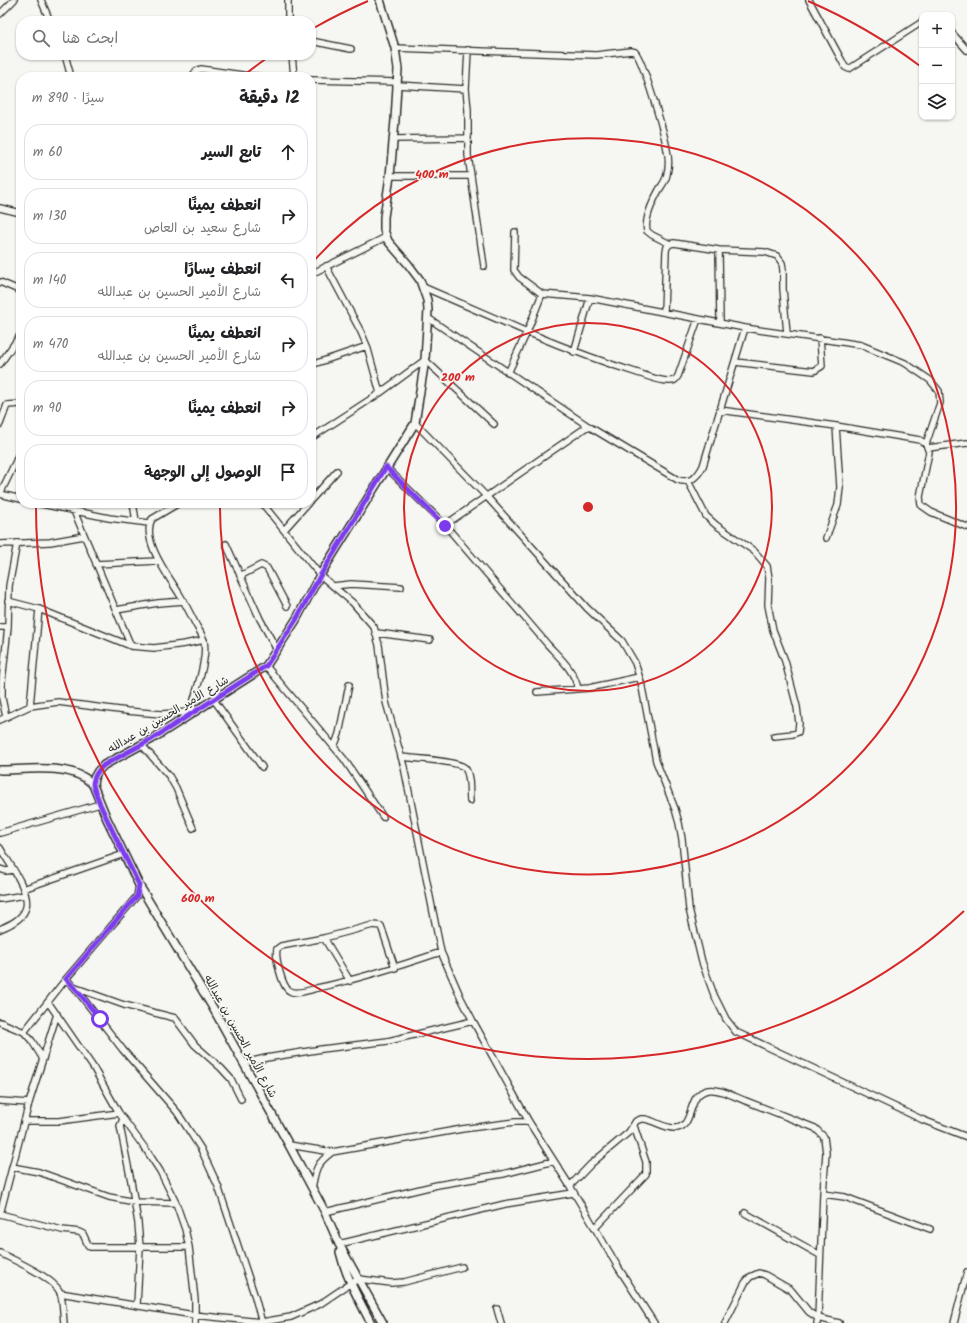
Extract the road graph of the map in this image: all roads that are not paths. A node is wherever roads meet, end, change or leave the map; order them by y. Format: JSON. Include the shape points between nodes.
{"nodes":[{"id":1,"x":14,"y":0,"type":"edge"},
{"id":2,"x":41,"y":0,"type":"edge"},
{"id":3,"x":288,"y":0,"type":"edge"},
{"id":4,"x":380,"y":0,"type":"edge"},
{"id":5,"x":809,"y":0,"type":"edge"},
{"id":6,"x":0,"y":14,"type":"edge"},
{"id":7,"x":48,"y":16,"type":"edge"},
{"id":8,"x":288,"y":16,"type":"edge"},
{"id":9,"x":919,"y":24,"type":"edge"},
{"id":10,"x":955,"y":36,"type":"edge"},
{"id":11,"x":316,"y":42,"type":"edge"},
{"id":12,"x":395,"y":48,"type":"junction"},
{"id":13,"x":351,"y":49,"type":"dead end"},
{"id":14,"x":468,"y":50,"type":"junction"},
{"id":15,"x":967,"y":50,"type":"edge"},
{"id":16,"x":66,"y":60,"type":"edge"},
{"id":17,"x":292,"y":60,"type":"edge"},
{"id":18,"x":70,"y":72,"type":"edge"},
{"id":19,"x":195,"y":72,"type":"edge"},
{"id":20,"x":223,"y":72,"type":"edge"},
{"id":21,"x":294,"y":72,"type":"edge"},
{"id":22,"x":316,"y":80,"type":"edge"},
{"id":23,"x":397,"y":84,"type":"junction"},
{"id":24,"x":466,"y":89,"type":"junction"},
{"id":25,"x":467,"y":138,"type":"junction"},
{"id":26,"x":393,"y":139,"type":"junction"},
{"id":27,"x":390,"y":176,"type":"junction"},
{"id":28,"x":470,"y":176,"type":"junction"},
{"id":29,"x":0,"y":208,"type":"edge"},
{"id":30,"x":16,"y":212,"type":"edge"},
{"id":31,"x":516,"y":232,"type":"dead end"},
{"id":32,"x":386,"y":237,"type":"junction"},
{"id":33,"x":670,"y":244,"type":"junction"},
{"id":34,"x":719,"y":250,"type":"junction"},
{"id":35,"x":326,"y":266,"type":"junction"},
{"id":36,"x":484,"y":266,"type":"dead end"},
{"id":37,"x":316,"y":271,"type":"edge"},
{"id":38,"x":0,"y":282,"type":"edge"},
{"id":39,"x":423,"y":288,"type":"junction"},
{"id":40,"x":16,"y":289,"type":"edge"},
{"id":41,"x":542,"y":294,"type":"junction"},
{"id":42,"x":590,"y":298,"type":"junction"},
{"id":43,"x":664,"y":312,"type":"junction"},
{"id":44,"x":428,"y":318,"type":"junction"},
{"id":45,"x":698,"y":319,"type":"junction"},
{"id":46,"x":720,"y":322,"type":"junction"},
{"id":47,"x":745,"y":328,"type":"junction"},
{"id":48,"x":527,"y":332,"type":"junction"},
{"id":49,"x":787,"y":333,"type":"junction"},
{"id":50,"x":820,"y":338,"type":"junction"},
{"id":51,"x":16,"y":341,"type":"edge"},
{"id":52,"x":366,"y":346,"type":"junction"},
{"id":53,"x":574,"y":352,"type":"junction"},
{"id":54,"x":425,"y":360,"type":"junction"},
{"id":55,"x":735,"y":362,"type":"junction"},
{"id":56,"x":316,"y":363,"type":"edge"},
{"id":57,"x":0,"y":364,"type":"edge"},
{"id":58,"x":508,"y":372,"type":"junction"},
{"id":59,"x":380,"y":393,"type":"junction"},
{"id":60,"x":16,"y":404,"type":"edge"},
{"id":61,"x":720,"y":410,"type":"junction"},
{"id":62,"x":415,"y":423,"type":"junction"},
{"id":63,"x":0,"y":424,"type":"edge"},
{"id":64,"x":494,"y":424,"type":"dead end"},
{"id":65,"x":588,"y":426,"type":"junction"},
{"id":66,"x":836,"y":426,"type":"junction"},
{"id":67,"x":316,"y":435,"type":"edge"},
{"id":68,"x":967,"y":443,"type":"edge"},
{"id":69,"x":927,"y":446,"type":"junction"},
{"id":70,"x":16,"y":461,"type":"edge"},
{"id":71,"x":386,"y":467,"type":"junction"},
{"id":72,"x":337,"y":471,"type":"dead end"},
{"id":73,"x":688,"y":481,"type":"junction"},
{"id":74,"x":0,"y":494,"type":"edge"},
{"id":75,"x":316,"y":494,"type":"edge"},
{"id":76,"x":487,"y":496,"type":"junction"},
{"id":77,"x":16,"y":498,"type":"edge"},
{"id":78,"x":63,"y":508,"type":"edge"},
{"id":79,"x":134,"y":508,"type":"edge"},
{"id":80,"x":170,"y":508,"type":"edge"},
{"id":81,"x":266,"y":508,"type":"edge"},
{"id":82,"x":304,"y":508,"type":"edge"},
{"id":83,"x":74,"y":511,"type":"junction"},
{"id":84,"x":136,"y":521,"type":"junction"},
{"id":85,"x":149,"y":523,"type":"junction"},
{"id":86,"x":445,"y":526,"type":"junction"},
{"id":87,"x":967,"y":527,"type":"edge"},
{"id":88,"x":284,"y":530,"type":"junction"},
{"id":89,"x":84,"y":536,"type":"junction"},
{"id":90,"x":826,"y":538,"type":"dead end"},
{"id":91,"x":17,"y":543,"type":"junction"},
{"id":92,"x":0,"y":544,"type":"edge"},
{"id":93,"x":226,"y":544,"type":"dead end"},
{"id":94,"x":158,"y":561,"type":"junction"},
{"id":95,"x":96,"y":564,"type":"junction"},
{"id":96,"x":240,"y":576,"type":"junction"},
{"id":97,"x":320,"y":576,"type":"junction"},
{"id":98,"x":333,"y":586,"type":"junction"},
{"id":99,"x":401,"y":587,"type":"dead end"},
{"id":100,"x":8,"y":601,"type":"junction"},
{"id":101,"x":184,"y":601,"type":"junction"},
{"id":102,"x":287,"y":606,"type":"dead end"},
{"id":103,"x":39,"y":609,"type":"junction"},
{"id":104,"x":116,"y":610,"type":"junction"},
{"id":105,"x":0,"y":627,"type":"edge"},
{"id":106,"x":8,"y":627,"type":"junction"},
{"id":107,"x":377,"y":633,"type":"junction"},
{"id":108,"x":204,"y":640,"type":"junction"},
{"id":109,"x":430,"y":640,"type":"dead end"},
{"id":110,"x":131,"y":646,"type":"junction"},
{"id":111,"x":277,"y":650,"type":"junction"},
{"id":112,"x":266,"y":666,"type":"junction"},
{"id":113,"x":639,"y":677,"type":"junction"},
{"id":114,"x":349,"y":685,"type":"dead end"},
{"id":115,"x":578,"y":689,"type":"junction"},
{"id":116,"x":537,"y":692,"type":"dead end"},
{"id":117,"x":214,"y":700,"type":"junction"},
{"id":118,"x":30,"y":706,"type":"junction"},
{"id":119,"x":190,"y":714,"type":"junction"},
{"id":120,"x":6,"y":717,"type":"junction"},
{"id":121,"x":0,"y":720,"type":"edge"},
{"id":122,"x":774,"y":736,"type":"dead end"},
{"id":123,"x":141,"y":744,"type":"junction"},
{"id":124,"x":334,"y":747,"type":"junction"},
{"id":125,"x":401,"y":757,"type":"junction"},
{"id":126,"x":262,"y":768,"type":"dead end"},
{"id":127,"x":0,"y":770,"type":"edge"},
{"id":128,"x":93,"y":785,"type":"junction"},
{"id":129,"x":470,"y":801,"type":"dead end"},
{"id":130,"x":100,"y":804,"type":"junction"},
{"id":131,"x":382,"y":817,"type":"dead end"},
{"id":132,"x":193,"y":828,"type":"dead end"},
{"id":133,"x":0,"y":833,"type":"edge"},
{"id":134,"x":0,"y":848,"type":"edge"},
{"id":135,"x":124,"y":854,"type":"junction"},
{"id":136,"x":0,"y":869,"type":"edge"},
{"id":137,"x":14,"y":870,"type":"junction"},
{"id":138,"x":139,"y":885,"type":"junction"},
{"id":139,"x":24,"y":892,"type":"junction"},
{"id":140,"x":0,"y":899,"type":"edge"},
{"id":141,"x":0,"y":929,"type":"edge"},
{"id":142,"x":324,"y":938,"type":"junction"},
{"id":143,"x":441,"y":952,"type":"junction"},
{"id":144,"x":395,"y":968,"type":"junction"},
{"id":145,"x":66,"y":979,"type":"junction"},
{"id":146,"x":350,"y":981,"type":"junction"},
{"id":147,"x":75,"y":988,"type":"junction"},
{"id":148,"x":48,"y":1002,"type":"junction"},
{"id":149,"x":57,"y":1014,"type":"junction"},
{"id":150,"x":473,"y":1021,"type":"junction"},
{"id":151,"x":0,"y":1022,"type":"edge"},
{"id":152,"x":24,"y":1032,"type":"junction"},
{"id":153,"x":43,"y":1059,"type":"junction"},
{"id":154,"x":244,"y":1063,"type":"junction"},
{"id":155,"x":241,"y":1099,"type":"dead end"},
{"id":156,"x":0,"y":1101,"type":"edge"},
{"id":157,"x":29,"y":1103,"type":"junction"},
{"id":158,"x":119,"y":1113,"type":"junction"},
{"id":159,"x":124,"y":1119,"type":"junction"},
{"id":160,"x":24,"y":1121,"type":"junction"},
{"id":161,"x":529,"y":1122,"type":"junction"},
{"id":162,"x":634,"y":1126,"type":"junction"},
{"id":163,"x":967,"y":1137,"type":"edge"},
{"id":164,"x":289,"y":1145,"type":"junction"},
{"id":165,"x":332,"y":1152,"type":"junction"},
{"id":166,"x":554,"y":1161,"type":"junction"},
{"id":167,"x":12,"y":1166,"type":"junction"},
{"id":168,"x":570,"y":1186,"type":"junction"},
{"id":169,"x":312,"y":1188,"type":"junction"},
{"id":170,"x":573,"y":1193,"type":"junction"},
{"id":171,"x":823,"y":1194,"type":"junction"},
{"id":172,"x":135,"y":1202,"type":"junction"},
{"id":173,"x":176,"y":1203,"type":"junction"},
{"id":174,"x":325,"y":1212,"type":"junction"},
{"id":175,"x":745,"y":1213,"type":"dead end"},
{"id":176,"x":0,"y":1214,"type":"edge"},
{"id":177,"x":595,"y":1228,"type":"junction"},
{"id":178,"x":930,"y":1229,"type":"dead end"},
{"id":179,"x":339,"y":1244,"type":"junction"},
{"id":180,"x":140,"y":1247,"type":"junction"},
{"id":181,"x":189,"y":1247,"type":"junction"},
{"id":182,"x":0,"y":1253,"type":"edge"},
{"id":183,"x":820,"y":1255,"type":"junction"},
{"id":184,"x":462,"y":1267,"type":"dead end"},
{"id":185,"x":967,"y":1272,"type":"edge"},
{"id":186,"x":359,"y":1279,"type":"junction"},
{"id":187,"x":351,"y":1283,"type":"junction"},
{"id":188,"x":60,"y":1293,"type":"junction"},
{"id":189,"x":136,"y":1305,"type":"junction"},
{"id":190,"x":497,"y":1309,"type":"dead end"},
{"id":191,"x":194,"y":1315,"type":"junction"},
{"id":192,"x":818,"y":1321,"type":"edge"},
{"id":193,"x":64,"y":1323,"type":"edge"},
{"id":194,"x":195,"y":1323,"type":"edge"},
{"id":195,"x":262,"y":1323,"type":"edge"},
{"id":196,"x":371,"y":1323,"type":"edge"},
{"id":197,"x":384,"y":1323,"type":"edge"},
{"id":198,"x":501,"y":1323,"type":"edge"},
{"id":199,"x":654,"y":1323,"type":"edge"},
{"id":200,"x":725,"y":1323,"type":"edge"},
{"id":201,"x":839,"y":1323,"type":"edge"},
{"id":202,"x":954,"y":1323,"type":"edge"}],
"edges":[{"from":1,"to":6,"type":"street"},
{"from":2,"to":7,"type":"street"},
{"from":3,"to":8,"type":"street"},
{"from":4,"to":12,"type":"street"},
{"from":5,"to":9,"type":"street","via":[[845,67],[849,69]]},
{"from":10,"to":15,"type":"street"},
{"from":11,"to":13,"type":"street"},
{"from":12,"to":14,"type":"street"},
{"from":12,"to":23,"type":"street"},
{"from":14,"to":24,"type":"street"},
{"from":14,"to":33,"type":"street","via":[[596,55],[633,51],[636,53],[652,97],[669,160],[666,178],[655,197],[646,228],[652,236]]},
{"from":16,"to":18,"type":"street"},
{"from":17,"to":21,"type":"street"},
{"from":19,"to":20,"type":"street","via":[[204,69]]},
{"from":22,"to":23,"type":"street"},
{"from":23,"to":24,"type":"street"},
{"from":23,"to":26,"type":"street"},
{"from":24,"to":25,"type":"street"},
{"from":25,"to":26,"type":"street"},
{"from":25,"to":28,"type":"street"},
{"from":26,"to":27,"type":"street"},
{"from":27,"to":28,"type":"street"},
{"from":27,"to":32,"type":"street","via":[[384,217]]},
{"from":28,"to":36,"type":"street"},
{"from":29,"to":30,"type":"street"},
{"from":31,"to":41,"type":"street","via":[[514,270],[519,277]]},
{"from":32,"to":35,"type":"street"},
{"from":32,"to":39,"type":"street","name":"شارع الأمير الحسين بن عبدالله","via":[[414,272]]},
{"from":33,"to":34,"type":"street"},
{"from":33,"to":43,"type":"street","via":[[666,251]]},
{"from":34,"to":46,"type":"street"},
{"from":34,"to":49,"type":"street","via":[[770,252],[780,259]]},
{"from":35,"to":37,"type":"street"},
{"from":35,"to":52,"type":"street","via":[[356,321]]},
{"from":38,"to":40,"type":"street"},
{"from":39,"to":44,"type":"street","name":"شارع الأمير الحسين بن عبدالله"},
{"from":39,"to":48,"type":"street"},
{"from":41,"to":42,"type":"street"},
{"from":41,"to":48,"type":"street"},
{"from":42,"to":43,"type":"street"},
{"from":42,"to":53,"type":"street"},
{"from":43,"to":45,"type":"street"},
{"from":44,"to":54,"type":"street","name":"شارع الأمير الحسين بن عبدالله"},
{"from":44,"to":58,"type":"street"},
{"from":45,"to":46,"type":"street"},
{"from":45,"to":53,"type":"street","via":[[678,376],[673,381],[617,367]]},
{"from":46,"to":47,"type":"street"},
{"from":47,"to":49,"type":"street"},
{"from":47,"to":55,"type":"street"},
{"from":48,"to":53,"type":"street"},
{"from":48,"to":58,"type":"street"},
{"from":49,"to":50,"type":"street"},
{"from":50,"to":55,"type":"street","via":[[822,366],[814,371]]},
{"from":50,"to":69,"type":"street","via":[[864,347],[904,363],[930,380],[939,391],[940,403]]},
{"from":51,"to":57,"type":"street"},
{"from":52,"to":56,"type":"street"},
{"from":52,"to":59,"type":"street"},
{"from":54,"to":59,"type":"street"},
{"from":54,"to":62,"type":"street","name":"شارع الأمير الحسين بن عبدالله"},
{"from":54,"to":64,"type":"street"},
{"from":55,"to":61,"type":"street"},
{"from":58,"to":65,"type":"street"},
{"from":59,"to":67,"type":"street"},
{"from":60,"to":63,"type":"street","via":[[6,405]]},
{"from":61,"to":66,"type":"street"},
{"from":61,"to":73,"type":"street","via":[[703,466],[696,477]]},
{"from":62,"to":71,"type":"street","name":"شارع الأمير الحسين بن عبدالله"},
{"from":62,"to":76,"type":"street"},
{"from":65,"to":73,"type":"street","via":[[678,480]]},
{"from":65,"to":76,"type":"street"},
{"from":66,"to":69,"type":"street","via":[[920,440]]},
{"from":66,"to":90,"type":"street","via":[[840,498]]},
{"from":68,"to":69,"type":"street"},
{"from":69,"to":87,"type":"street","via":[[929,457],[920,497],[921,505],[931,512]]},
{"from":70,"to":74,"type":"street"},
{"from":71,"to":86,"type":"street"},
{"from":71,"to":97,"type":"street","name":"شارع الأمير الحسين بن عبدالله"},
{"from":72,"to":75,"type":"street"},
{"from":73,"to":122,"type":"street","via":[[706,516],[754,551],[767,566],[768,605],[773,630],[785,661],[799,723],[798,732]]},
{"from":74,"to":77,"type":"street"},
{"from":76,"to":86,"type":"street"},
{"from":76,"to":113,"type":"street","via":[[587,608],[622,641],[636,663]]},
{"from":78,"to":83,"type":"street"},
{"from":79,"to":84,"type":"street"},
{"from":80,"to":85,"type":"street","via":[[155,516]]},
{"from":81,"to":88,"type":"street"},
{"from":82,"to":88,"type":"street"},
{"from":83,"to":84,"type":"street"},
{"from":83,"to":89,"type":"street"},
{"from":84,"to":85,"type":"street"},
{"from":85,"to":94,"type":"street","via":[[152,545]]},
{"from":86,"to":115,"type":"street","via":[[566,663]]},
{"from":88,"to":97,"type":"street"},
{"from":89,"to":91,"type":"street","via":[[50,542]]},
{"from":89,"to":95,"type":"street"},
{"from":91,"to":92,"type":"street"},
{"from":91,"to":100,"type":"street"},
{"from":93,"to":96,"type":"street"},
{"from":94,"to":95,"type":"street"},
{"from":94,"to":101,"type":"street"},
{"from":95,"to":104,"type":"street"},
{"from":96,"to":102,"type":"street","via":[[260,565],[267,568]]},
{"from":96,"to":111,"type":"street"},
{"from":97,"to":98,"type":"street"},
{"from":97,"to":111,"type":"street","name":"شارع الأمير الحسين بن عبدالله"},
{"from":98,"to":99,"type":"street","via":[[351,584]]},
{"from":98,"to":107,"type":"street","via":[[365,615]]},
{"from":100,"to":103,"type":"street"},
{"from":100,"to":106,"type":"street"},
{"from":101,"to":104,"type":"street"},
{"from":101,"to":108,"type":"street"},
{"from":103,"to":110,"type":"street"},
{"from":103,"to":118,"type":"street"},
{"from":104,"to":110,"type":"street"},
{"from":105,"to":106,"type":"street"},
{"from":106,"to":120,"type":"street","via":[[2,682]]},
{"from":107,"to":109,"type":"street"},
{"from":107,"to":125,"type":"street","via":[[386,702]]},
{"from":108,"to":110,"type":"street","via":[[167,647]]},
{"from":108,"to":119,"type":"street","via":[[205,651]]},
{"from":111,"to":112,"type":"street","name":"شارع الأمير الحسين بن عبدالله"},
{"from":112,"to":117,"type":"street","name":"شارع الأمير الحسين بن عبدالله"},
{"from":112,"to":124,"type":"street"},
{"from":113,"to":115,"type":"street"},
{"from":113,"to":163,"type":"street","via":[[656,761],[675,809],[682,839],[689,909],[696,941],[708,981],[726,1019],[736,1032],[748,1039],[923,1120]]},
{"from":114,"to":124,"type":"street"},
{"from":115,"to":116,"type":"street"},
{"from":117,"to":119,"type":"street","name":"شارع الأمير الحسين بن عبدالله"},
{"from":117,"to":126,"type":"street"},
{"from":118,"to":119,"type":"street","via":[[58,702],[127,711]]},
{"from":118,"to":120,"type":"street"},
{"from":119,"to":123,"type":"street","name":"شارع الأمير الحسين بن عبدالله"},
{"from":120,"to":121,"type":"street"},
{"from":123,"to":128,"type":"street","name":"شارع الأمير الحسين بن عبدالله","via":[[104,765],[94,778]]},
{"from":123,"to":132,"type":"street","via":[[169,776]]},
{"from":124,"to":131,"type":"street"},
{"from":125,"to":129,"type":"street","via":[[456,763],[464,767]]},
{"from":125,"to":143,"type":"street"},
{"from":127,"to":128,"type":"street","via":[[61,770],[83,776]]},
{"from":128,"to":130,"type":"street","name":"شارع الأمير الحسين بن عبدالله"},
{"from":130,"to":133,"type":"street"},
{"from":130,"to":135,"type":"street","name":"شارع الأمير الحسين بن عبدالله"},
{"from":134,"to":137,"type":"street"},
{"from":135,"to":138,"type":"street","name":"شارع الأمير الحسين بن عبدالله"},
{"from":135,"to":139,"type":"street"},
{"from":136,"to":137,"type":"street"},
{"from":137,"to":139,"type":"street"},
{"from":138,"to":145,"type":"street","via":[[137,896]]},
{"from":138,"to":154,"type":"street","name":"شارع الأمير الحسين بن عبدالله","via":[[198,981]]},
{"from":139,"to":140,"type":"street"},
{"from":139,"to":141,"type":"street","via":[[27,903],[25,910],[19,918]]},
{"from":142,"to":144,"type":"street","via":[[373,925],[381,926]]},
{"from":142,"to":146,"type":"street"},
{"from":142,"to":146,"type":"street","via":[[281,946],[277,949],[276,958],[286,989],[299,992]]},
{"from":143,"to":144,"type":"street"},
{"from":143,"to":150,"type":"street"},
{"from":144,"to":146,"type":"street"},
{"from":145,"to":147,"type":"street"},
{"from":145,"to":148,"type":"street"},
{"from":147,"to":155,"type":"street","via":[[124,1005],[174,1018],[195,1045],[222,1068]]},
{"from":147,"to":195,"type":"street","via":[[127,1055],[177,1112],[201,1149],[218,1186]]},
{"from":148,"to":149,"type":"street"},
{"from":148,"to":152,"type":"street"},
{"from":149,"to":153,"type":"street"},
{"from":149,"to":158,"type":"street","via":[[93,1067]]},
{"from":150,"to":154,"type":"street","via":[[388,1041],[322,1049]]},
{"from":150,"to":161,"type":"street"},
{"from":151,"to":152,"type":"street"},
{"from":152,"to":153,"type":"street"},
{"from":153,"to":157,"type":"street"},
{"from":154,"to":164,"type":"street","name":"شارع الأمير الحسين بن عبدالله"},
{"from":156,"to":157,"type":"street"},
{"from":157,"to":160,"type":"street"},
{"from":158,"to":159,"type":"street"},
{"from":158,"to":160,"type":"street","via":[[59,1121]]},
{"from":159,"to":172,"type":"street","via":[[120,1126]]},
{"from":159,"to":173,"type":"street","via":[[157,1166]]},
{"from":160,"to":167,"type":"street"},
{"from":161,"to":165,"type":"street","via":[[462,1129]]},
{"from":161,"to":166,"type":"street"},
{"from":162,"to":168,"type":"street"},
{"from":162,"to":171,"type":"street","via":[[636,1121],[642,1119],[675,1128],[682,1126],[688,1120],[693,1102],[702,1092],[709,1090],[729,1095],[820,1132],[824,1137],[826,1153]]},
{"from":162,"to":177,"type":"street","via":[[646,1162],[646,1174]]},
{"from":164,"to":165,"type":"street"},
{"from":164,"to":169,"type":"street","name":"شارع الأمير الحسين بن عبدالله"},
{"from":165,"to":169,"type":"street","via":[[321,1160]]},
{"from":166,"to":168,"type":"street"},
{"from":166,"to":174,"type":"street","via":[[503,1174],[437,1185]]},
{"from":167,"to":172,"type":"street","via":[[39,1172],[109,1197]]},
{"from":167,"to":176,"type":"street"},
{"from":168,"to":170,"type":"street"},
{"from":169,"to":174,"type":"street","name":"شارع الأمير الحسين بن عبدالله"},
{"from":170,"to":177,"type":"street"},
{"from":170,"to":179,"type":"street","via":[[505,1204]]},
{"from":171,"to":178,"type":"street","via":[[845,1197]]},
{"from":171,"to":183,"type":"street"},
{"from":172,"to":173,"type":"street"},
{"from":172,"to":180,"type":"street"},
{"from":173,"to":181,"type":"street"},
{"from":174,"to":179,"type":"street","name":"شارع الأمير الحسين بن عبدالله"},
{"from":175,"to":183,"type":"street"},
{"from":176,"to":180,"type":"street","via":[[79,1232],[83,1234],[90,1247]]},
{"from":177,"to":199,"type":"street"},
{"from":179,"to":186,"type":"street","name":"شارع الأمير الحسين بن عبدالله"},
{"from":179,"to":187,"type":"street","name":"شارع الأمير الحسين بن عبدالله"},
{"from":180,"to":181,"type":"street"},
{"from":180,"to":189,"type":"street"},
{"from":181,"to":191,"type":"street","via":[[195,1300]]},
{"from":182,"to":188,"type":"street","via":[[43,1276],[55,1285]]},
{"from":183,"to":192,"type":"street"},
{"from":184,"to":186,"type":"street","via":[[404,1282]]},
{"from":185,"to":202,"type":"street"},
{"from":186,"to":187,"type":"street"},
{"from":186,"to":197,"type":"street","name":"شارع الأمير الحسين بن عبدالله"},
{"from":187,"to":195,"type":"street","via":[[320,1304],[291,1317]]},
{"from":187,"to":196,"type":"street","name":"شارع الأمير الحسين بن عبدالله"},
{"from":188,"to":189,"type":"street"},
{"from":188,"to":193,"type":"street"},
{"from":189,"to":191,"type":"street"},
{"from":190,"to":198,"type":"street"},
{"from":191,"to":194,"type":"street"},
{"from":191,"to":195,"type":"street"},
{"from":192,"to":200,"type":"street","via":[[791,1290],[759,1273],[745,1283]]},
{"from":192,"to":201,"type":"street"}]}
